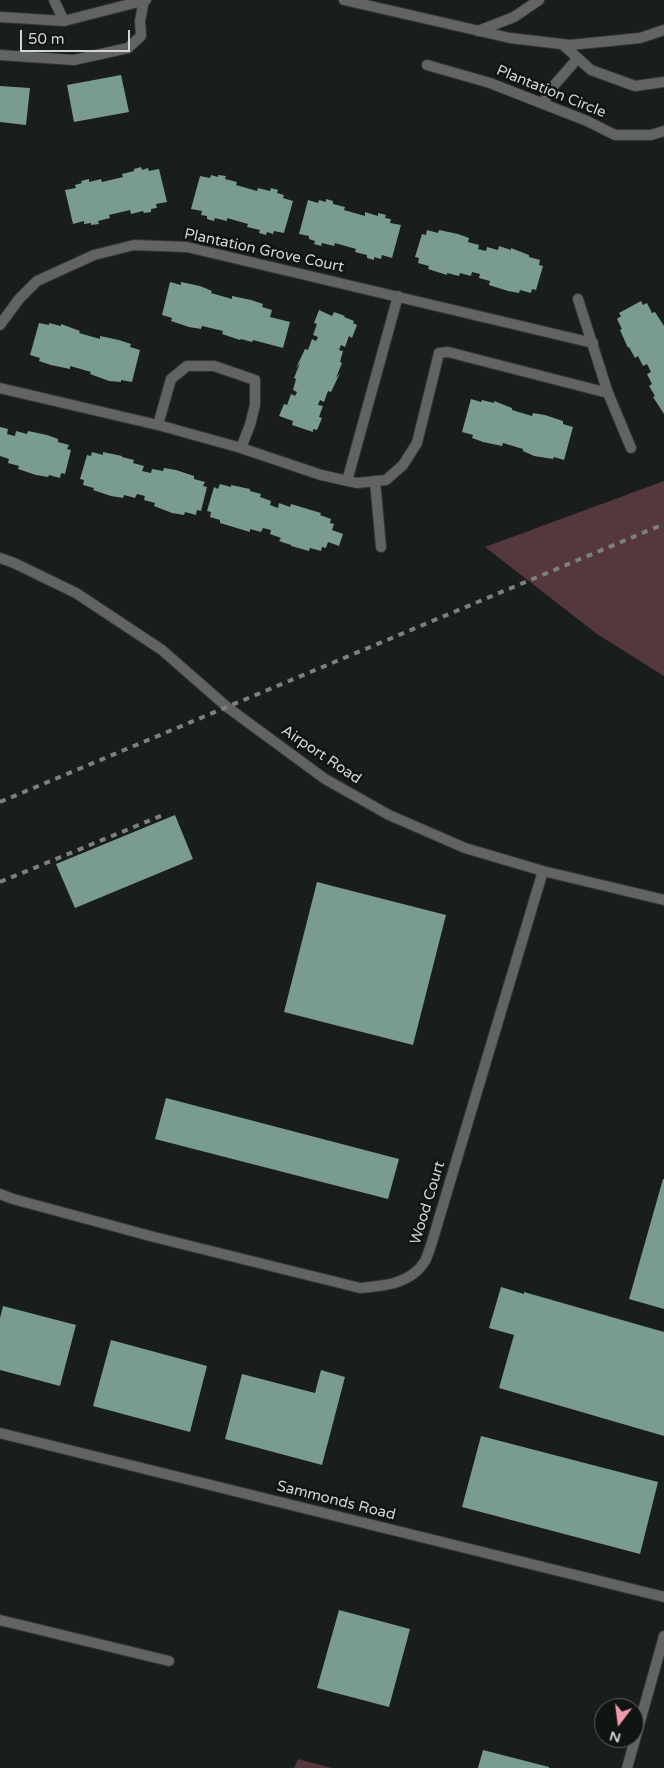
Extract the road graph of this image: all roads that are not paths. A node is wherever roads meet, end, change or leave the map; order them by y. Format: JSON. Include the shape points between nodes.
{"nodes":[{"id":1,"x":54,"y":0,"type":"edge"},
{"id":2,"x":145,"y":0,"type":"edge"},
{"id":3,"x":344,"y":0,"type":"edge"},
{"id":4,"x":539,"y":0,"type":"edge"},
{"id":5,"x":0,"y":18,"type":"edge"},
{"id":6,"x":64,"y":21,"type":"junction"},
{"id":7,"x":664,"y":30,"type":"edge"},
{"id":8,"x":478,"y":31,"type":"junction"},
{"id":9,"x":562,"y":44,"type":"junction"},
{"id":10,"x":0,"y":55,"type":"edge"},
{"id":11,"x":578,"y":58,"type":"junction"},
{"id":12,"x":427,"y":65,"type":"dead end"},
{"id":13,"x":664,"y":82,"type":"edge"},
{"id":14,"x":543,"y":104,"type":"junction"},
{"id":15,"x":664,"y":131,"type":"edge"},
{"id":16,"x":398,"y":296,"type":"junction"},
{"id":17,"x":578,"y":299,"type":"dead end"},
{"id":18,"x":0,"y":325,"type":"edge"},
{"id":19,"x":593,"y":343,"type":"junction"},
{"id":20,"x":0,"y":388,"type":"edge"},
{"id":21,"x":608,"y":392,"type":"junction"},
{"id":22,"x":158,"y":425,"type":"junction"},
{"id":23,"x":241,"y":448,"type":"junction"},
{"id":24,"x":631,"y":448,"type":"dead end"},
{"id":25,"x":347,"y":481,"type":"junction"},
{"id":26,"x":375,"y":481,"type":"junction"},
{"id":27,"x":381,"y":547,"type":"dead end"},
{"id":28,"x":0,"y":558,"type":"edge"},
{"id":29,"x":543,"y":871,"type":"junction"},
{"id":30,"x":664,"y":900,"type":"edge"},
{"id":31,"x":0,"y":1194,"type":"edge"},
{"id":32,"x":0,"y":1433,"type":"edge"},
{"id":33,"x":664,"y":1597,"type":"edge"},
{"id":34,"x":0,"y":1620,"type":"edge"},
{"id":35,"x":664,"y":1636,"type":"edge"},
{"id":36,"x":169,"y":1661,"type":"dead end"},
{"id":37,"x":627,"y":1768,"type":"edge"}],
"edges":[{"from":1,"to":6,"type":"street"},
{"from":2,"to":6,"type":"street"},
{"from":2,"to":10,"type":"street","via":[[140,21],[141,36],[128,48],[74,60]]},
{"from":3,"to":8,"type":"street"},
{"from":4,"to":8,"type":"street","via":[[514,16]]},
{"from":5,"to":6,"type":"street"},
{"from":7,"to":9,"type":"street","via":[[640,38]]},
{"from":8,"to":9,"type":"street"},
{"from":9,"to":11,"type":"street"},
{"from":11,"to":13,"type":"street","via":[[591,70],[635,86]]},
{"from":11,"to":14,"type":"street","via":[[549,91]]},
{"from":12,"to":14,"type":"street","name":"Plantation Circle","via":[[490,83]]},
{"from":14,"to":15,"type":"street","name":"Plantation Circle","via":[[615,135],[651,136]]},
{"from":16,"to":18,"type":"street","name":"Plantation Grove Court","via":[[188,247],[134,245],[94,254],[37,281]]},
{"from":16,"to":19,"type":"street","name":"Plantation Grove Court"},
{"from":16,"to":25,"type":"street"},
{"from":17,"to":19,"type":"street"},
{"from":19,"to":21,"type":"street"},
{"from":20,"to":22,"type":"street"},
{"from":21,"to":24,"type":"street"},
{"from":21,"to":26,"type":"street","via":[[448,352],[439,353],[417,443],[403,465],[392,475],[386,480]]},
{"from":22,"to":23,"type":"street"},
{"from":22,"to":23,"type":"street","via":[[171,379],[187,366],[214,366],[255,380],[255,405]]},
{"from":23,"to":25,"type":"street"},
{"from":25,"to":26,"type":"street"},
{"from":26,"to":27,"type":"street"},
{"from":28,"to":29,"type":"street","name":"Airport Road","via":[[76,593],[162,650],[227,707],[325,779],[389,815],[465,848]]},
{"from":29,"to":30,"type":"street","name":"Airport Road"},
{"from":29,"to":31,"type":"street","name":"Wood Court","via":[[432,1242],[424,1262],[408,1278],[387,1286],[360,1288]]},
{"from":32,"to":33,"type":"street","name":"Sammonds Road"},
{"from":34,"to":36,"type":"street"},
{"from":35,"to":37,"type":"street"}]}
